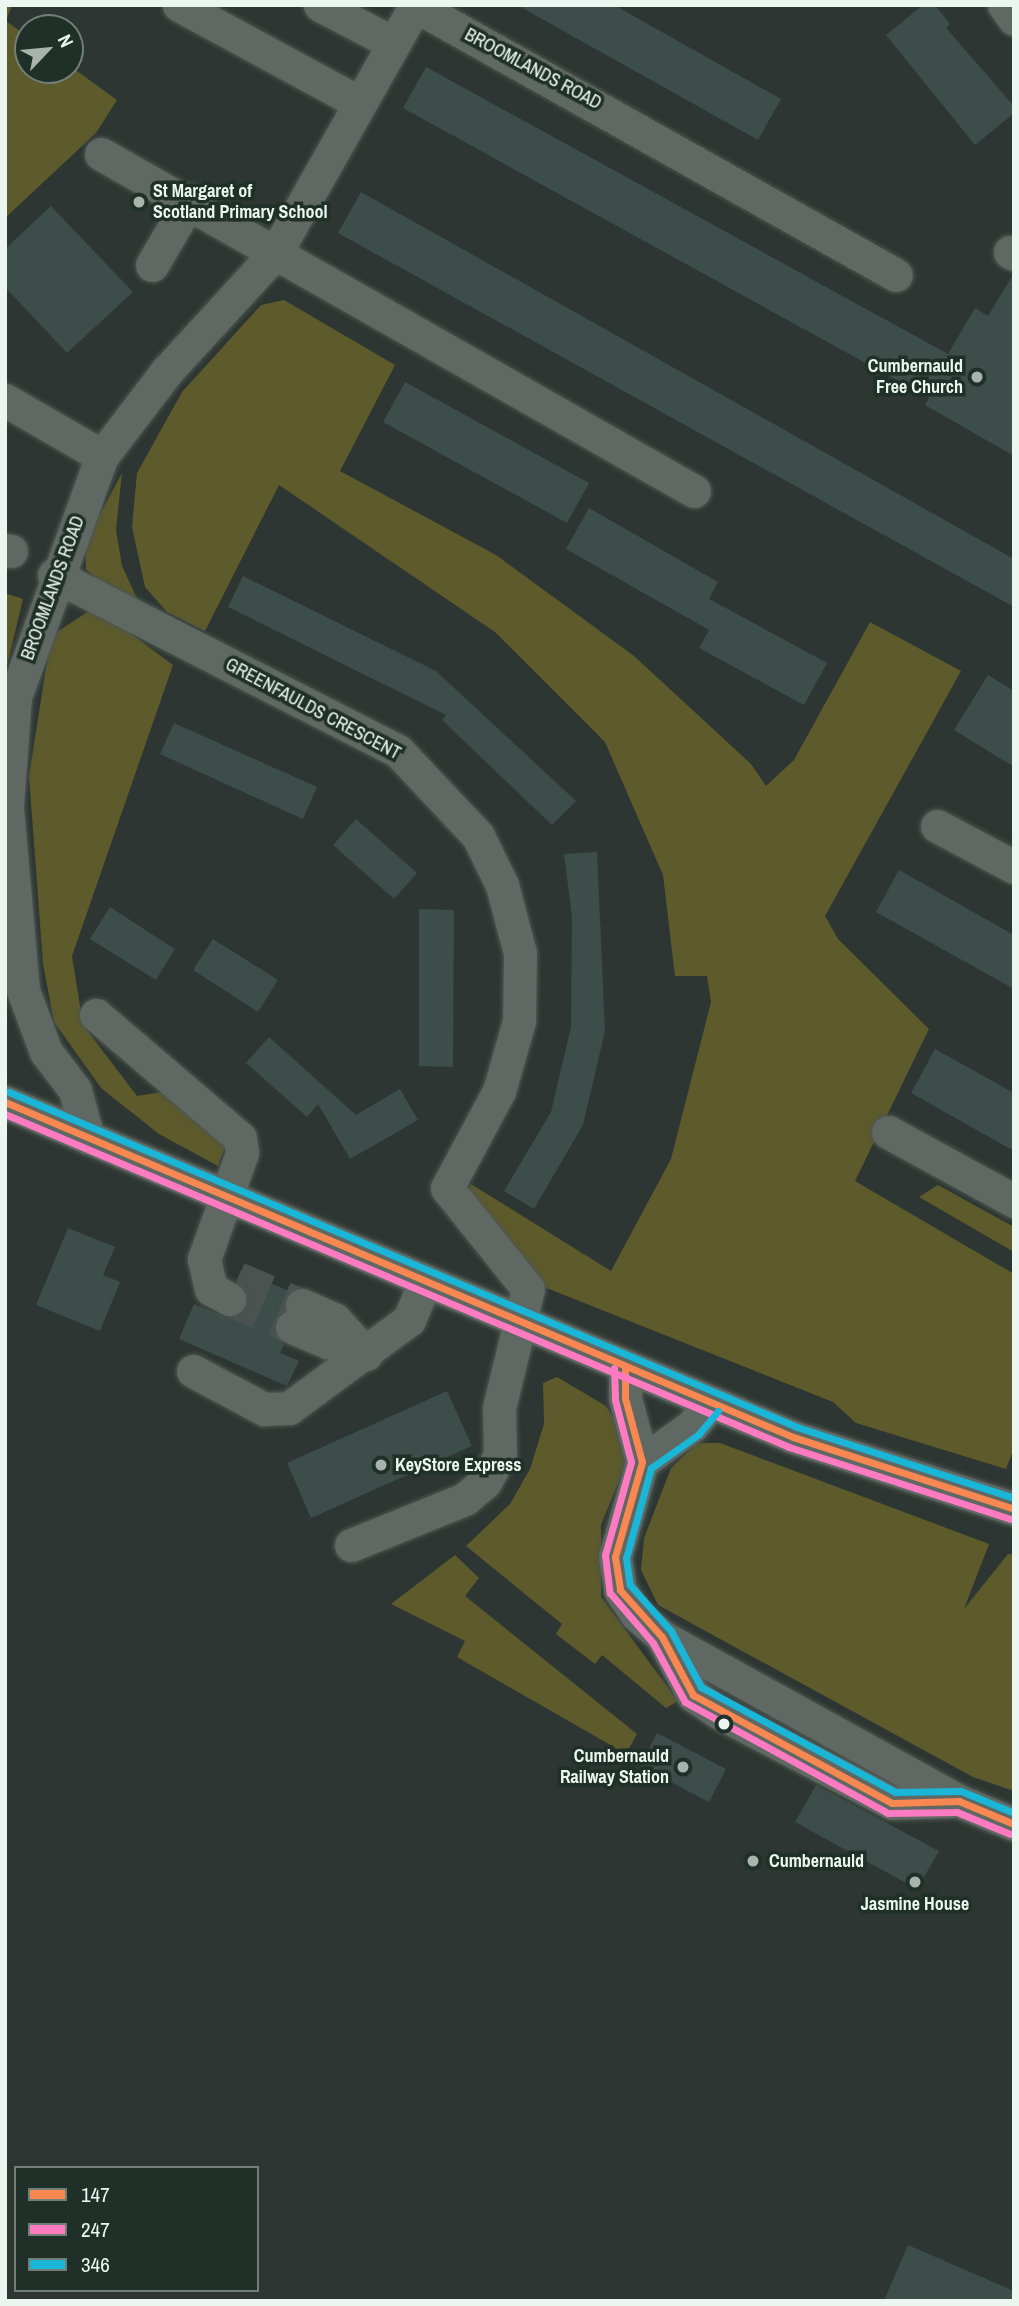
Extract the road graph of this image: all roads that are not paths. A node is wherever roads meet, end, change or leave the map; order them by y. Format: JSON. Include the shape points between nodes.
{"nodes":[{"id":1,"x":179,"y":5,"type":"edge"},
{"id":2,"x":320,"y":5,"type":"edge"},
{"id":3,"x":1004,"y":5,"type":"edge"},
{"id":4,"x":416,"y":6,"type":"edge"},
{"id":5,"x":1014,"y":19,"type":"edge"},
{"id":6,"x":393,"y":43,"type":"junction"},
{"id":7,"x":358,"y":102,"type":"junction"},
{"id":8,"x":102,"y":154,"type":"dead end"},
{"id":9,"x":190,"y":200,"type":"junction"},
{"id":10,"x":276,"y":253,"type":"junction"},
{"id":11,"x":152,"y":265,"type":"dead end"},
{"id":12,"x":896,"y":275,"type":"dead end"},
{"id":13,"x":5,"y":400,"type":"edge"},
{"id":14,"x":102,"y":457,"type":"junction"},
{"id":15,"x":694,"y":492,"type":"dead end"},
{"id":16,"x":54,"y":575,"type":"junction"},
{"id":17,"x":6,"y":806,"type":"edge"},
{"id":18,"x":937,"y":826,"type":"dead end"},
{"id":19,"x":1014,"y":867,"type":"edge"},
{"id":20,"x":14,"y":997,"type":"edge"},
{"id":21,"x":96,"y":1015,"type":"dead end"},
{"id":22,"x":5,"y":1102,"type":"edge"},
{"id":23,"x":888,"y":1132,"type":"dead end"},
{"id":24,"x":88,"y":1138,"type":"junction"},
{"id":25,"x":224,"y":1196,"type":"junction"},
{"id":26,"x":1014,"y":1201,"type":"edge"},
{"id":27,"x":425,"y":1282,"type":"junction"},
{"id":28,"x":234,"y":1288,"type":"tunnel mouth"},
{"id":29,"x":297,"y":1316,"type":"tunnel mouth"},
{"id":30,"x":524,"y":1324,"type":"junction"},
{"id":31,"x":355,"y":1345,"type":"junction"},
{"id":32,"x":625,"y":1368,"type":"junction"},
{"id":33,"x":193,"y":1371,"type":"dead end"},
{"id":34,"x":710,"y":1404,"type":"junction"},
{"id":35,"x":642,"y":1462,"type":"junction"},
{"id":36,"x":1014,"y":1509,"type":"edge"},
{"id":37,"x":351,"y":1545,"type":"dead end"},
{"id":38,"x":1014,"y":1824,"type":"edge"}],
"edges":[{"from":1,"to":7,"type":"street"},
{"from":2,"to":6,"type":"street"},
{"from":3,"to":5,"type":"street"},
{"from":4,"to":6,"type":"street","name":"BROOMLANDS ROAD"},
{"from":4,"to":12,"type":"street","name":"BROOMLANDS ROAD"},
{"from":6,"to":7,"type":"street","name":"BROOMLANDS ROAD"},
{"from":7,"to":10,"type":"street","name":"BROOMLANDS ROAD"},
{"from":8,"to":9,"type":"street"},
{"from":9,"to":10,"type":"street"},
{"from":9,"to":11,"type":"street"},
{"from":10,"to":14,"type":"street","name":"BROOMLANDS ROAD","via":[[167,371]]},
{"from":10,"to":15,"type":"street"},
{"from":13,"to":14,"type":"street"},
{"from":14,"to":16,"type":"street","name":"BROOMLANDS ROAD"},
{"from":16,"to":17,"type":"street","name":"BROOMLANDS ROAD","via":[[15,697]]},
{"from":16,"to":30,"type":"street","name":"GREENFAULDS CRESCENT","via":[[398,751],[478,836],[502,885],[520,953],[519,1021],[499,1091],[447,1188],[528,1290]]},
{"from":17,"to":20,"type":"street","name":"BROOMLANDS ROAD"},
{"from":18,"to":19,"type":"street"},
{"from":20,"to":24,"type":"street","name":"BROOMLANDS ROAD","via":[[75,1090]]},
{"from":21,"to":25,"type":"street","via":[[230,1124],[242,1153]]},
{"from":22,"to":24,"type":"street"},
{"from":23,"to":26,"type":"street"},
{"from":24,"to":25,"type":"street"},
{"from":25,"to":27,"type":"street"},
{"from":25,"to":28,"type":"street","via":[[204,1259]]},
{"from":27,"to":30,"type":"street"},
{"from":27,"to":31,"type":"street","via":[[409,1320]]},
{"from":29,"to":31,"type":"street","via":[[335,1320]]},
{"from":30,"to":32,"type":"street"},
{"from":30,"to":37,"type":"street","via":[[499,1408],[500,1455],[485,1482],[437,1514]]},
{"from":31,"to":33,"type":"street","via":[[289,1408],[264,1409]]},
{"from":32,"to":34,"type":"street"},
{"from":32,"to":35,"type":"street","via":[[625,1398]]},
{"from":34,"to":35,"type":"street","via":[[692,1426]]},
{"from":34,"to":36,"type":"street"},
{"from":35,"to":38,"type":"street","via":[[615,1557],[620,1590],[662,1637],[959,1801]]}]}
